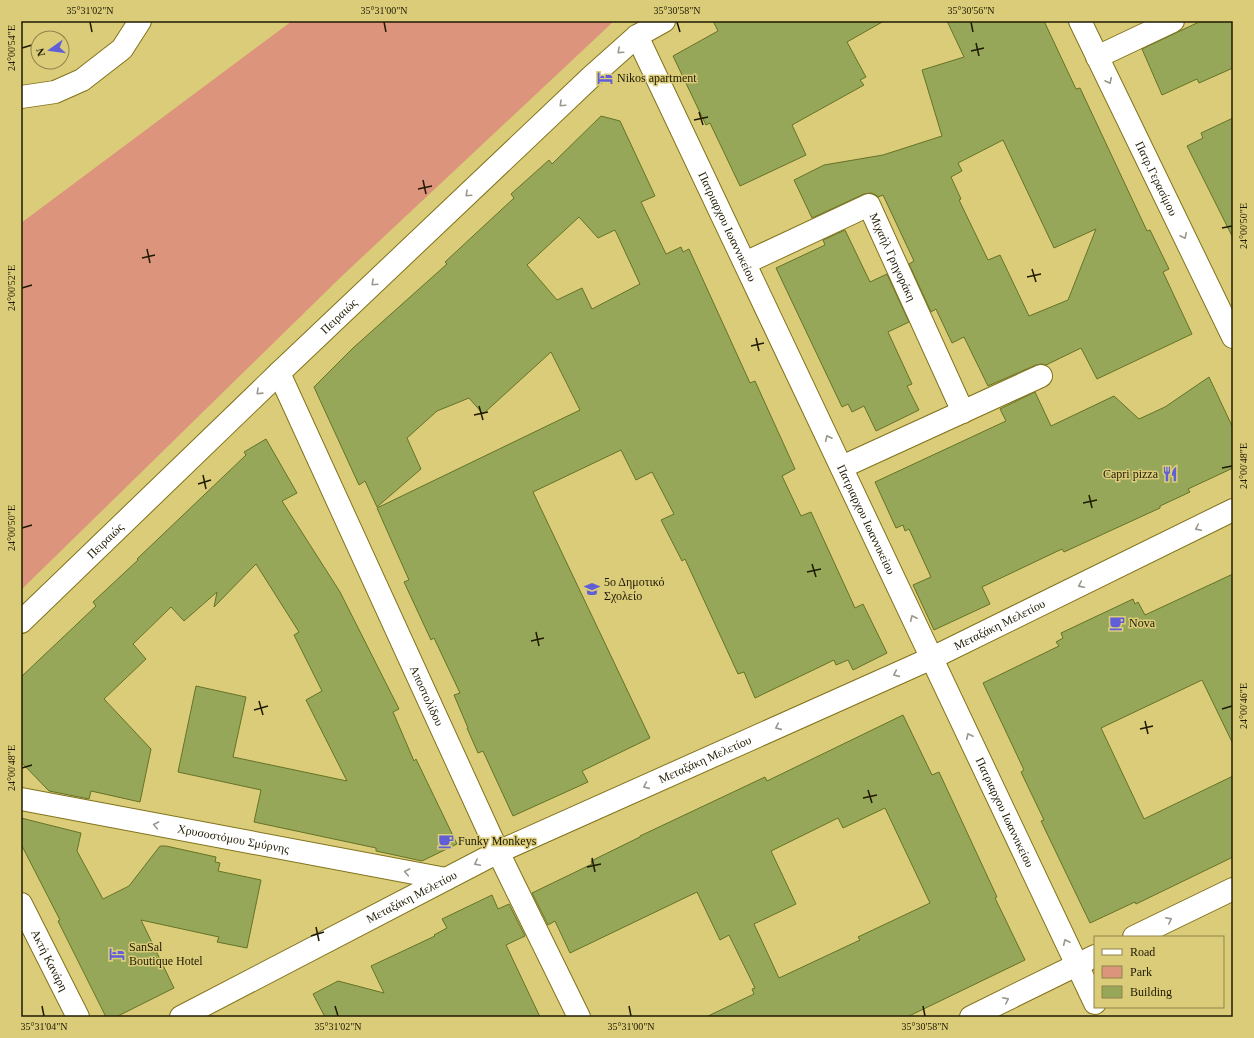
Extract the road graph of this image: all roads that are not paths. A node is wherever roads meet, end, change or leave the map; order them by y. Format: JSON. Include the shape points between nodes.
{"nodes":[{"id":1,"x":140,"y":21,"type":"edge"},
{"id":2,"x":664,"y":21,"type":"edge"},
{"id":3,"x":1080,"y":21,"type":"edge"},
{"id":4,"x":1173,"y":21,"type":"edge"},
{"id":5,"x":637,"y":36,"type":"junction"},
{"id":6,"x":1097,"y":57,"type":"junction"},
{"id":7,"x":21,"y":97,"type":"edge"},
{"id":8,"x":745,"y":263,"type":"junction"},
{"id":9,"x":1233,"y":337,"type":"edge"},
{"id":10,"x":278,"y":373,"type":"junction"},
{"id":11,"x":1041,"y":376,"type":"dead end"},
{"id":12,"x":962,"y":412,"type":"junction"},
{"id":13,"x":842,"y":467,"type":"junction"},
{"id":14,"x":1233,"y":510,"type":"edge"},
{"id":15,"x":21,"y":622,"type":"edge"},
{"id":16,"x":932,"y":658,"type":"junction"},
{"id":17,"x":21,"y":799,"type":"edge"},
{"id":18,"x":498,"y":852,"type":"junction"},
{"id":19,"x":446,"y":879,"type":"junction"},
{"id":20,"x":1233,"y":889,"type":"edge"},
{"id":21,"x":21,"y":904,"type":"edge"},
{"id":22,"x":1136,"y":936,"type":"edge"},
{"id":23,"x":1086,"y":961,"type":"edge"},
{"id":24,"x":1094,"y":998,"type":"edge"},
{"id":25,"x":1098,"y":1008,"type":"edge"},
{"id":26,"x":78,"y":1017,"type":"edge"},
{"id":27,"x":181,"y":1017,"type":"edge"},
{"id":28,"x":579,"y":1017,"type":"edge"},
{"id":29,"x":971,"y":1017,"type":"edge"},
{"id":30,"x":1102,"y":1017,"type":"edge"}],
"edges":[{"from":1,"to":7,"type":"street","via":[[122,49],[82,80],[55,92]]},
{"from":2,"to":5,"type":"street","name":"Πειραιώς"},
{"from":3,"to":6,"type":"street","name":"Πατρ.Γερασίμου"},
{"from":4,"to":6,"type":"street"},
{"from":5,"to":8,"type":"street","name":"Πατριαρχου Ιωαννικείου"},
{"from":5,"to":10,"type":"street","name":"Πειραιώς","one_way":true},
{"from":6,"to":9,"type":"street","name":"Πατρ.Γερασίμου","one_way":true},
{"from":8,"to":12,"type":"street","name":"Μιχαήλ Γρηγοράκη","via":[[869,205]]},
{"from":13,"to":8,"type":"street","name":"Πατριαρχου Ιωαννικείου","one_way":true},
{"from":10,"to":15,"type":"street","name":"Πειραιώς","one_way":true},
{"from":10,"to":18,"type":"street","name":"Αποστολίδου"},
{"from":11,"to":12,"type":"street"},
{"from":12,"to":13,"type":"street"},
{"from":16,"to":13,"type":"street","name":"Πατριαρχου Ιωαννικείου","one_way":true},
{"from":14,"to":16,"type":"street","name":"Μεταξάκη Μελετίου","one_way":true},
{"from":16,"to":18,"type":"street","name":"Μεταξάκη Μελετίου","one_way":true},
{"from":23,"to":16,"type":"street","name":"Πατριαρχου Ιωαννικείου","one_way":true},
{"from":19,"to":17,"type":"street","name":"Χρυσοστόμου Σμύρνης","one_way":true},
{"from":18,"to":19,"type":"street","name":"Μεταξάκη Μελετίου","one_way":true},
{"from":18,"to":28,"type":"street","name":"Αποστολίδου"},
{"from":19,"to":27,"type":"street","name":"Μεταξάκη Μελετίου"},
{"from":22,"to":20,"type":"street","one_way":true},
{"from":21,"to":26,"type":"street","name":"Ακτή Κανάρη"},
{"from":23,"to":24,"type":"street","name":"Πατριαρχου Ιωαννικείου"},
{"from":29,"to":23,"type":"street","one_way":true},
{"from":25,"to":30,"type":"street"}]}
